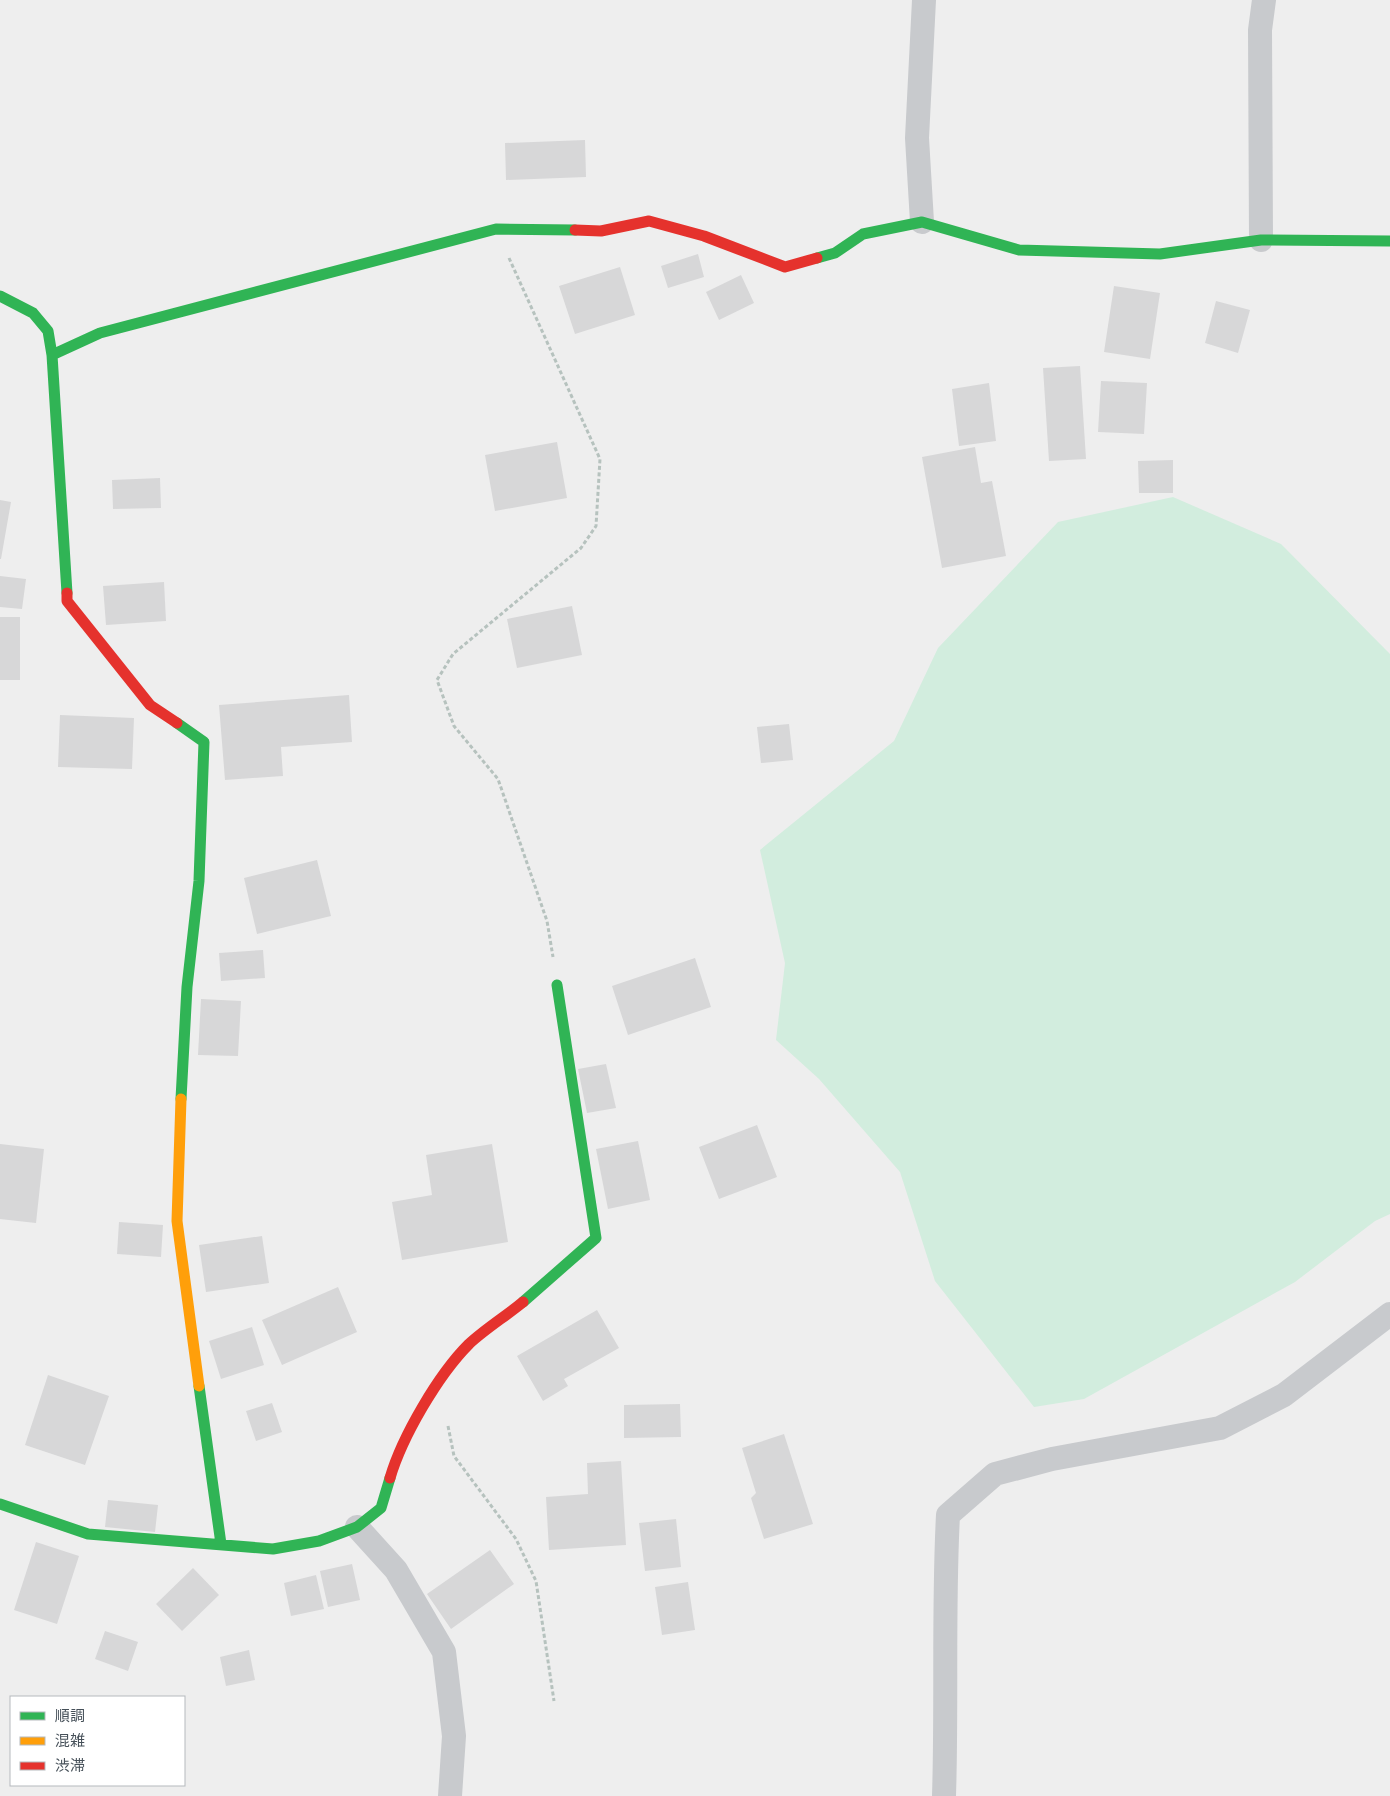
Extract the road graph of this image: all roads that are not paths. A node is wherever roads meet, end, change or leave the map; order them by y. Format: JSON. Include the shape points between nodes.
{"nodes":[{"id":1,"x":924,"y":0,"type":"edge"},
{"id":2,"x":1264,"y":0,"type":"edge"},
{"id":3,"x":922,"y":222,"type":"junction"},
{"id":4,"x":1260,"y":240,"type":"junction"},
{"id":5,"x":1390,"y":241,"type":"edge"},
{"id":6,"x":0,"y":296,"type":"edge"},
{"id":7,"x":52,"y":355,"type":"junction"},
{"id":8,"x":557,"y":985,"type":"road end"},
{"id":9,"x":1390,"y":1314,"type":"edge"},
{"id":10,"x":0,"y":1504,"type":"edge"},
{"id":11,"x":357,"y":1527,"type":"junction"},
{"id":12,"x":221,"y":1544,"type":"junction"},
{"id":13,"x":450,"y":1796,"type":"edge"},
{"id":14,"x":944,"y":1796,"type":"edge"}],
"edges":[{"from":1,"to":3,"type":"street","via":[[917,138]]},
{"from":2,"to":4,"type":"street","via":[[1260,30]]},
{"from":3,"to":4,"type":"street","via":[[1019,250],[1160,254]]},
{"from":3,"to":7,"type":"street","via":[[863,234],[835,253],[785,267],[704,236],[649,221],[601,231],[496,229],[100,333]]},
{"from":4,"to":5,"type":"street"},
{"from":6,"to":7,"type":"street","via":[[33,313],[48,331]]},
{"from":7,"to":12,"type":"street","via":[[67,601],[150,705],[204,742],[199,881],[187,986],[181,1082],[177,1222]]},
{"from":8,"to":11,"type":"street","via":[[596,1238],[525,1301],[470,1344],[438,1382],[396,1458],[381,1508]]},
{"from":9,"to":14,"type":"street","via":[[1284,1394],[1220,1428],[1052,1459],[995,1474],[948,1514],[944,1579]]},
{"from":10,"to":12,"type":"street","via":[[88,1534]]},
{"from":11,"to":12,"type":"street","via":[[319,1540],[273,1549]]},
{"from":11,"to":13,"type":"street","via":[[396,1570],[444,1652],[454,1736]]}]}
